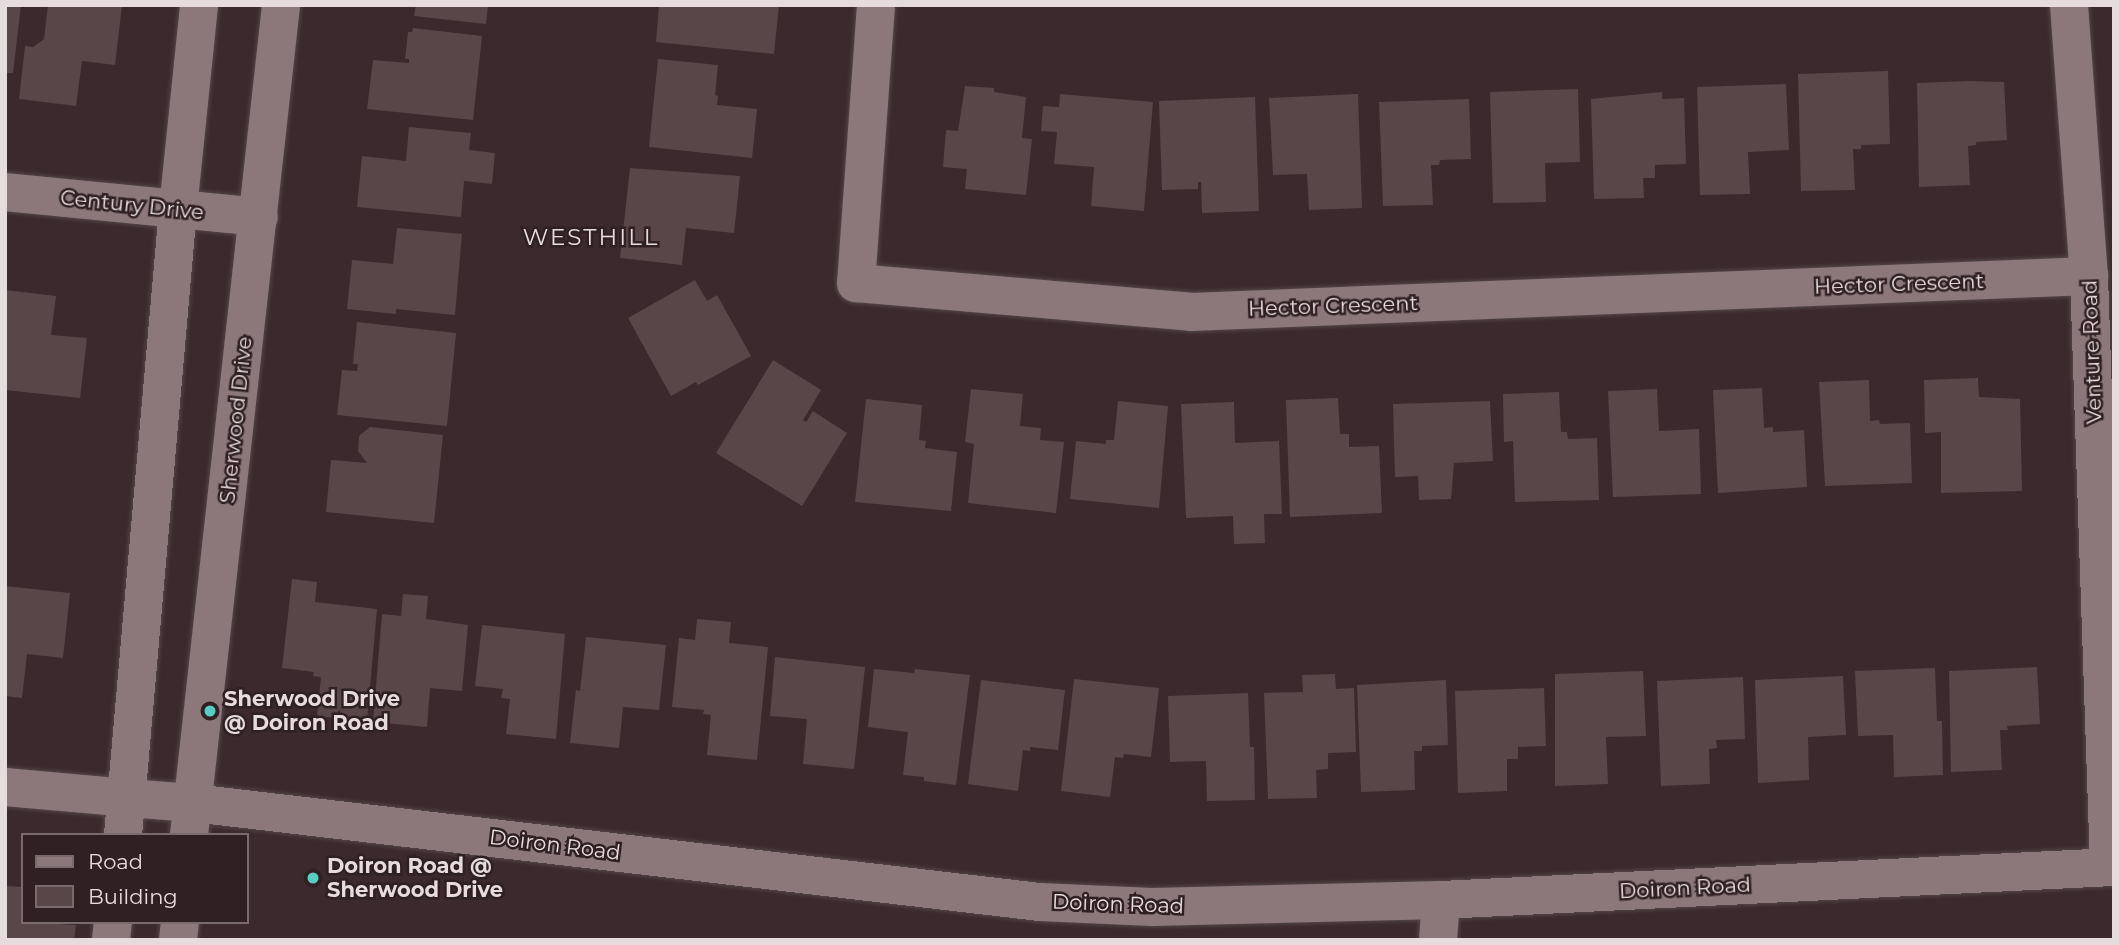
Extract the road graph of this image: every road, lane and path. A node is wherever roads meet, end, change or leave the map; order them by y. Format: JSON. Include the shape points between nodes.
{"nodes":[{"id":1,"x":199,"y":5,"type":"edge"},
{"id":2,"x":281,"y":5,"type":"edge"},
{"id":3,"x":876,"y":5,"type":"edge"},
{"id":4,"x":2069,"y":5,"type":"edge"},
{"id":5,"x":5,"y":192,"type":"edge"},
{"id":6,"x":178,"y":209,"type":"junction"},
{"id":7,"x":258,"y":217,"type":"junction"},
{"id":8,"x":2089,"y":276,"type":"junction"},
{"id":9,"x":5,"y":787,"type":"edge"},
{"id":10,"x":126,"y":816,"type":"edge"},
{"id":11,"x":191,"y":819,"type":"edge"},
{"id":12,"x":2112,"y":867,"type":"edge"},
{"id":13,"x":1441,"y":900,"type":"junction"},
{"id":14,"x":1438,"y":940,"type":"edge"}],
"edges":[{"from":1,"to":6,"type":"street"},
{"from":2,"to":7,"type":"street","name":"Sherwood Drive"},
{"from":3,"to":8,"type":"street","name":"Hector Crescent","via":[[856,283],[1191,312]]},
{"from":4,"to":8,"type":"street","name":"Venture Road"},
{"from":5,"to":6,"type":"street","name":"Century Drive"},
{"from":6,"to":7,"type":"street","name":"Century Drive"},
{"from":6,"to":10,"type":"street"},
{"from":7,"to":11,"type":"street","name":"Sherwood Drive"},
{"from":8,"to":12,"type":"street","name":"Venture Road"},
{"from":9,"to":10,"type":"street","name":"Doiron Road"},
{"from":10,"to":11,"type":"street","name":"Doiron Road"},
{"from":11,"to":13,"type":"street","name":"Doiron Road","via":[[1040,902],[1152,907]]},
{"from":12,"to":13,"type":"street","name":"Doiron Road"},
{"from":13,"to":14,"type":"street"}]}
